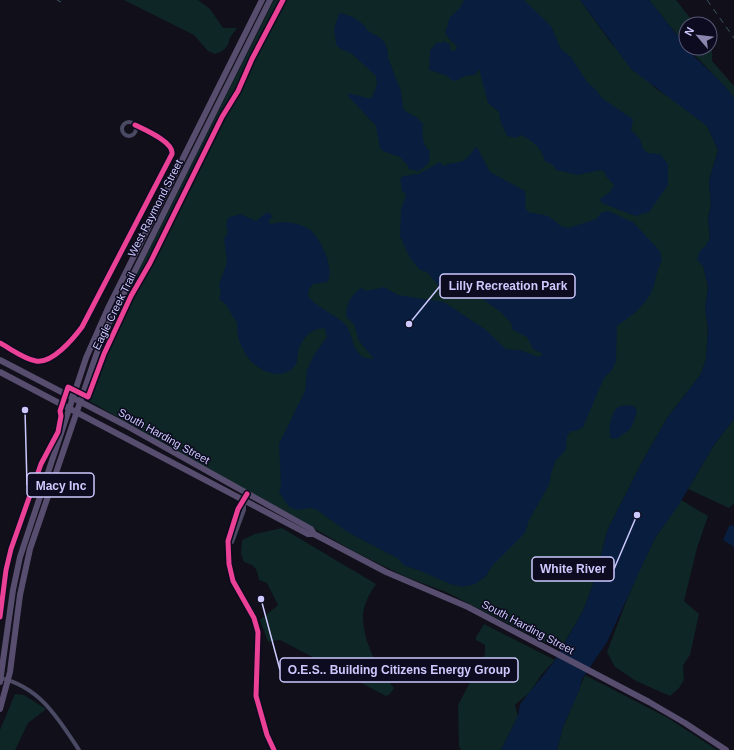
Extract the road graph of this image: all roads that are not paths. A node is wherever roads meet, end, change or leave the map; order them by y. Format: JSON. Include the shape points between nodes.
{"nodes":[{"id":1,"x":262,"y":0,"type":"edge"},
{"id":2,"x":270,"y":0,"type":"edge"},
{"id":3,"x":135,"y":125,"type":"junction"},
{"id":4,"x":143,"y":130,"type":"junction"},
{"id":5,"x":136,"y":131,"type":"junction"},
{"id":6,"x":179,"y":166,"type":"junction"},
{"id":7,"x":186,"y":169,"type":"junction"},
{"id":8,"x":0,"y":343,"type":"edge"},
{"id":9,"x":0,"y":360,"type":"edge"},
{"id":10,"x":0,"y":372,"type":"edge"},
{"id":11,"x":73,"y":398,"type":"junction"},
{"id":12,"x":80,"y":402,"type":"junction"},
{"id":13,"x":69,"y":408,"type":"junction"},
{"id":14,"x":77,"y":412,"type":"junction"},
{"id":15,"x":151,"y":440,"type":"junction"},
{"id":16,"x":146,"y":448,"type":"junction"},
{"id":17,"x":246,"y":497,"type":"junction"},
{"id":18,"x":3,"y":679,"type":"edge"},
{"id":19,"x":0,"y":709,"type":"edge"},
{"id":20,"x":79,"y":750,"type":"edge"},
{"id":21,"x":274,"y":750,"type":"edge"},
{"id":22,"x":726,"y":750,"type":"edge"}],
"edges":[{"from":1,"to":6,"type":"main road","name":"West Raymond Street"},
{"from":2,"to":7,"type":"main road","name":"West Raymond Street"},
{"from":3,"to":4,"type":"street"},
{"from":3,"to":5,"type":"street"},
{"from":3,"to":5,"type":"street","via":[[127,123],[122,130],[128,136]]},
{"from":4,"to":5,"type":"street"},
{"from":4,"to":8,"type":"street","via":[[170,144],[172,154],[80,330],[59,352],[40,361]]},
{"from":6,"to":7,"type":"main road"},
{"from":6,"to":11,"type":"main road","name":"West Raymond Street","via":[[100,324]]},
{"from":7,"to":12,"type":"main road","name":"West Raymond Street","via":[[108,324]]},
{"from":9,"to":11,"type":"main road","name":"South Harding Street"},
{"from":10,"to":13,"type":"main road","name":"South Harding Street"},
{"from":11,"to":12,"type":"main road","name":"South Harding Street"},
{"from":11,"to":13,"type":"main road","name":"West Raymond Street"},
{"from":12,"to":14,"type":"main road","name":"West Raymond Street"},
{"from":12,"to":15,"type":"main road","name":"South Harding Street"},
{"from":13,"to":14,"type":"main road","name":"South Harding Street"},
{"from":13,"to":18,"type":"main road","name":"West Raymond Street","via":[[20,557]]},
{"from":14,"to":16,"type":"main road","name":"South Harding Street"},
{"from":14,"to":18,"type":"main road","name":"West Raymond Street","via":[[30,549]]},
{"from":15,"to":16,"type":"main road"},
{"from":15,"to":17,"type":"main road","name":"South Harding Street"},
{"from":16,"to":17,"type":"main road","name":"South Harding Street"},
{"from":17,"to":21,"type":"street","via":[[244,510],[229,544],[228,559],[231,576],[254,618],[258,632],[256,696]]},
{"from":17,"to":22,"type":"main road","name":"South Harding Street","via":[[311,529],[314,534],[374,566],[462,604],[629,692],[674,716]]},
{"from":18,"to":19,"type":"main road","name":"West Raymond Street"},
{"from":18,"to":20,"type":"street","via":[[30,690],[48,705]]}]}
